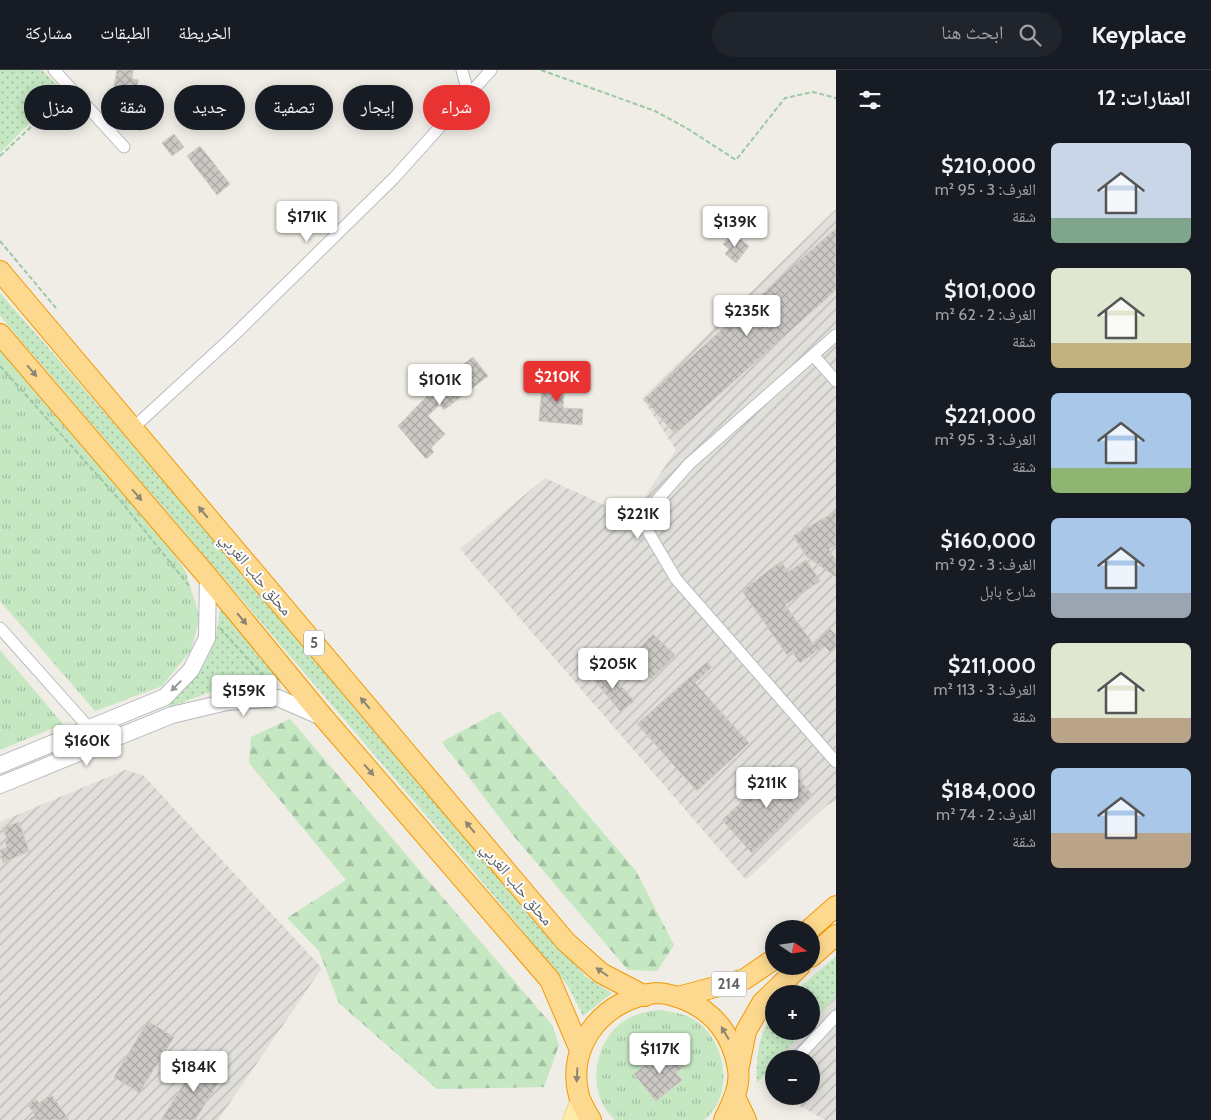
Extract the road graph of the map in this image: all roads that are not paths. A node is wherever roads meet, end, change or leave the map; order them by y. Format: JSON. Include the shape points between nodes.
{"nodes":[{"id":1,"x":54,"y":70,"type":"edge"},
{"id":2,"x":462,"y":70,"type":"edge"},
{"id":3,"x":491,"y":70,"type":"edge"},
{"id":4,"x":466,"y":85,"type":"edge"},
{"id":5,"x":476,"y":85,"type":"edge"},
{"id":6,"x":436,"y":130,"type":"edge"},
{"id":7,"x":124,"y":147,"type":"dead end"},
{"id":8,"x":0,"y":271,"type":"edge"},
{"id":9,"x":0,"y":334,"type":"edge"},
{"id":10,"x":836,"y":335,"type":"edge"},
{"id":11,"x":813,"y":355,"type":"junction"},
{"id":12,"x":836,"y":381,"type":"edge"},
{"id":13,"x":133,"y":428,"type":"junction"},
{"id":14,"x":208,"y":577,"type":"junction"},
{"id":15,"x":0,"y":628,"type":"edge"},
{"id":16,"x":155,"y":702,"type":"junction"},
{"id":17,"x":324,"y":718,"type":"junction"},
{"id":18,"x":162,"y":719,"type":"junction"},
{"id":19,"x":90,"y":729,"type":"junction"},
{"id":20,"x":836,"y":762,"type":"edge"},
{"id":21,"x":0,"y":765,"type":"edge"},
{"id":22,"x":0,"y":785,"type":"edge"},
{"id":23,"x":836,"y":906,"type":"edge"},
{"id":24,"x":820,"y":920,"type":"edge"},
{"id":25,"x":836,"y":935,"type":"edge"},
{"id":26,"x":820,"y":949,"type":"edge"},
{"id":27,"x":765,"y":965,"type":"edge"},
{"id":28,"x":791,"y":975,"type":"edge"},
{"id":29,"x":645,"y":996,"type":"junction"},
{"id":30,"x":678,"y":997,"type":"junction"},
{"id":31,"x":836,"y":1016,"type":"edge"},
{"id":32,"x":580,"y":1050,"type":"junction"},
{"id":33,"x":804,"y":1050,"type":"edge"},
{"id":34,"x":738,"y":1071,"type":"junction"},
{"id":35,"x":735,"y":1097,"type":"junction"},
{"id":36,"x":580,"y":1100,"type":"junction"},
{"id":37,"x":572,"y":1120,"type":"edge"},
{"id":38,"x":591,"y":1120,"type":"edge"},
{"id":39,"x":724,"y":1120,"type":"edge"},
{"id":40,"x":746,"y":1120,"type":"edge"}],
"edges":[{"from":1,"to":7,"type":"street"},
{"from":2,"to":4,"type":"street"},
{"from":3,"to":5,"type":"street"},
{"from":6,"to":13,"type":"street","via":[[394,178],[231,338]]},
{"from":8,"to":13,"type":"highway","name":"محلق حلب الغربي","number":"5"},
{"from":9,"to":14,"type":"highway","number":"5","one_way":true},
{"from":10,"to":11,"type":"street"},
{"from":11,"to":12,"type":"street"},
{"from":11,"to":20,"type":"street","via":[[689,464],[652,507],[646,528],[676,579]]},
{"from":29,"to":13,"type":"highway","name":"محلق حلب الغربي","number":"5","one_way":true,"via":[[601,973],[566,942]]},
{"from":14,"to":16,"type":"street","one_way":true,"via":[[207,638],[191,670],[166,697]]},
{"from":14,"to":17,"type":"highway","number":"5","one_way":true},
{"from":15,"to":19,"type":"street"},
{"from":16,"to":18,"type":"street"},
{"from":16,"to":19,"type":"street"},
{"from":17,"to":18,"type":"street","via":[[278,698],[227,702]]},
{"from":17,"to":32,"type":"highway","number":"5","one_way":true,"via":[[550,980]]},
{"from":18,"to":22,"type":"street"},
{"from":19,"to":21,"type":"street"},
{"from":23,"to":24,"type":"highway"},
{"from":25,"to":26,"type":"highway"},
{"from":27,"to":30,"type":"highway","number":"214","via":[[745,980]]},
{"from":28,"to":34,"type":"highway","number":"214","via":[[762,1003],[746,1031]]},
{"from":29,"to":30,"type":"highway","via":[[657,993]]},
{"from":29,"to":32,"type":"highway","via":[[621,1002],[593,1024]]},
{"from":34,"to":30,"type":"highway","one_way":true,"via":[[728,1034],[707,1010]]},
{"from":31,"to":33,"type":"street"},
{"from":32,"to":36,"type":"highway","one_way":true,"via":[[576,1079]]},
{"from":34,"to":35,"type":"highway"},
{"from":35,"to":39,"type":"highway"},
{"from":35,"to":40,"type":"highway"},
{"from":36,"to":37,"type":"main road"},
{"from":36,"to":38,"type":"highway"}]}
